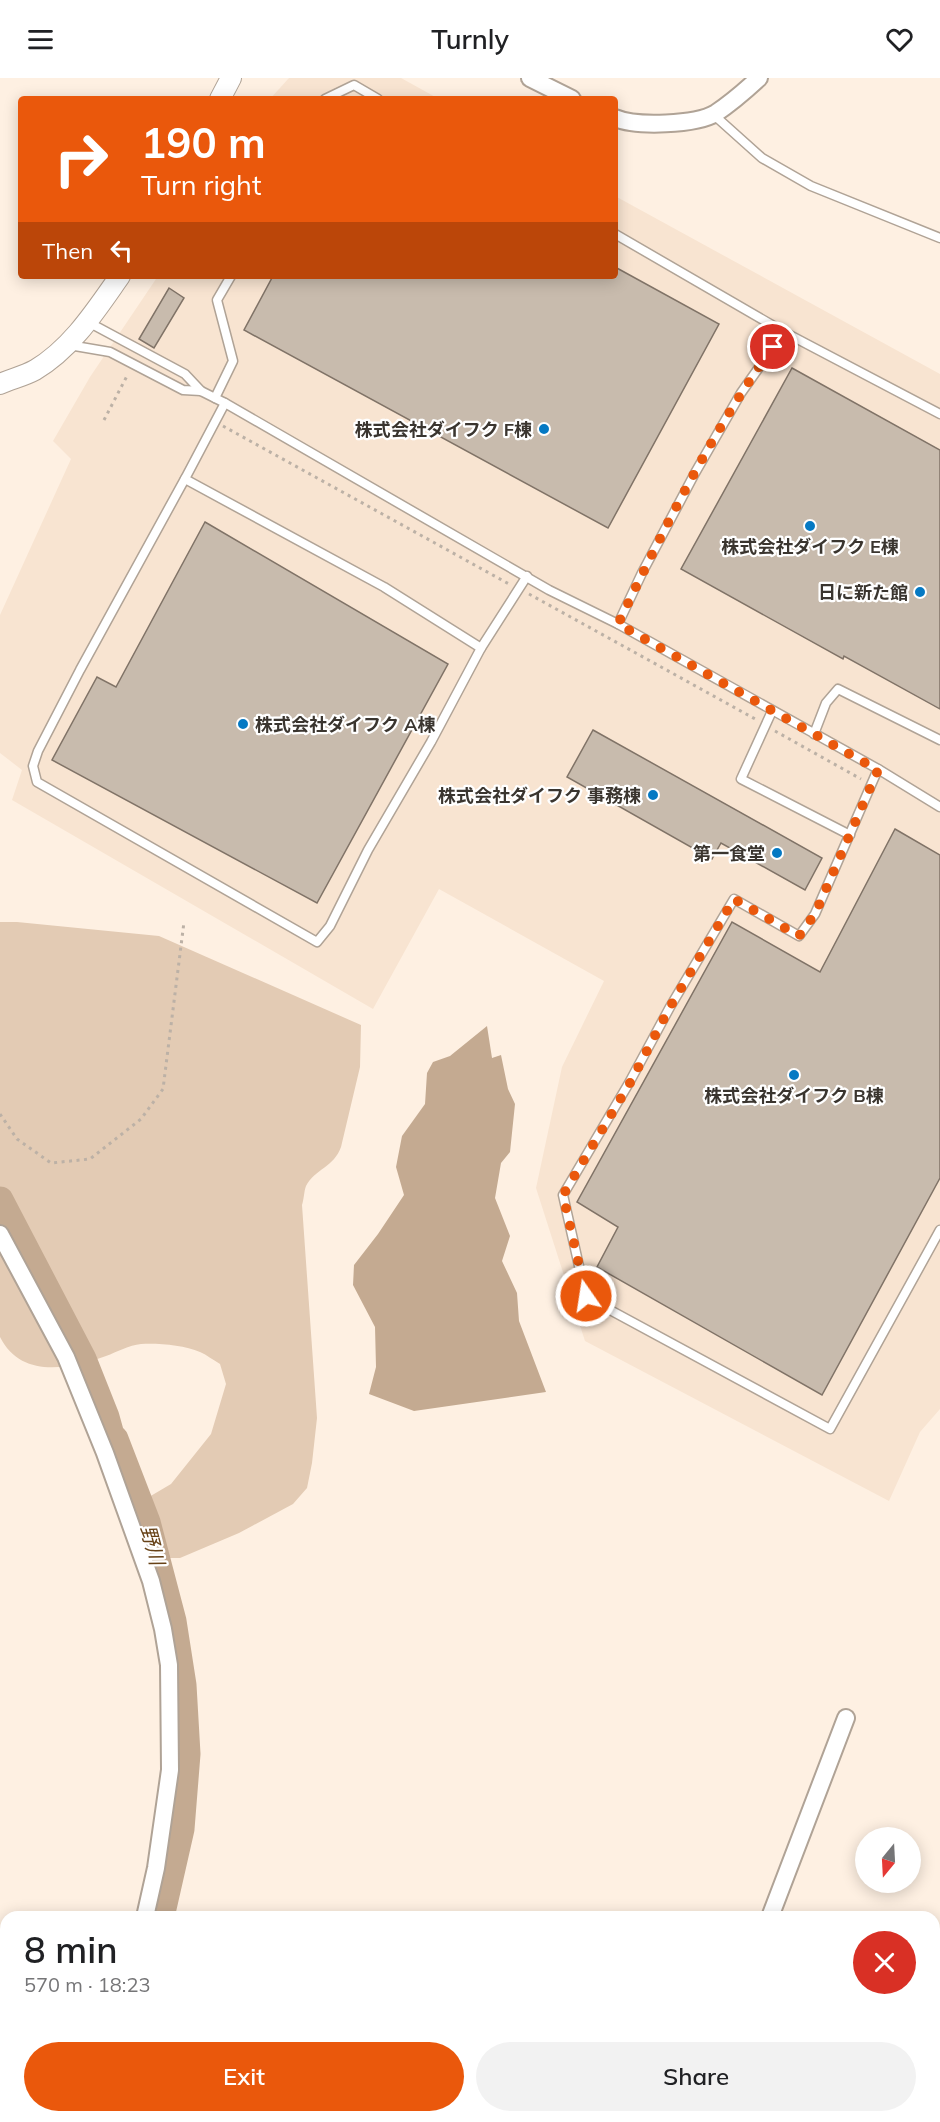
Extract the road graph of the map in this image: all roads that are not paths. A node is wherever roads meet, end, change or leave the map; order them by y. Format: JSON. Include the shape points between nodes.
{"nodes":[{"id":1,"x":530,"y":78,"type":"edge"},
{"id":2,"x":759,"y":78,"type":"edge"},
{"id":3,"x":231,"y":79,"type":"edge"},
{"id":4,"x":222,"y":96,"type":"edge"},
{"id":5,"x":330,"y":96,"type":"edge"},
{"id":6,"x":373,"y":96,"type":"edge"},
{"id":7,"x":566,"y":96,"type":"edge"},
{"id":8,"x":714,"y":115,"type":"junction"},
{"id":9,"x":618,"y":119,"type":"edge"},
{"id":10,"x":618,"y":236,"type":"edge"},
{"id":11,"x":940,"y":238,"type":"edge"},
{"id":12,"x":118,"y":279,"type":"edge"},
{"id":13,"x":229,"y":279,"type":"edge"},
{"id":14,"x":88,"y":321,"type":"junction"},
{"id":15,"x":784,"y":332,"type":"junction"},
{"id":16,"x":66,"y":345,"type":"junction"},
{"id":17,"x":0,"y":384,"type":"edge"},
{"id":18,"x":201,"y":391,"type":"junction"},
{"id":19,"x":215,"y":398,"type":"junction"},
{"id":20,"x":225,"y":403,"type":"junction"},
{"id":21,"x":940,"y":414,"type":"edge"},
{"id":22,"x":185,"y":479,"type":"junction"},
{"id":23,"x":527,"y":576,"type":"junction"},
{"id":24,"x":618,"y":624,"type":"junction"},
{"id":25,"x":481,"y":648,"type":"junction"},
{"id":26,"x":772,"y":711,"type":"junction"},
{"id":27,"x":814,"y":734,"type":"junction"},
{"id":28,"x":940,"y":740,"type":"edge"},
{"id":29,"x":878,"y":770,"type":"junction"},
{"id":30,"x":940,"y":807,"type":"edge"},
{"id":31,"x":850,"y":835,"type":"junction"},
{"id":32,"x":940,"y":1230,"type":"edge"},
{"id":33,"x":0,"y":1234,"type":"edge"},
{"id":34,"x":846,"y":1718,"type":"dead end"},
{"id":35,"x":146,"y":1911,"type":"edge"},
{"id":36,"x":772,"y":1911,"type":"edge"}],
"edges":[{"from":1,"to":7,"type":"street"},
{"from":2,"to":8,"type":"street"},
{"from":3,"to":4,"type":"street"},
{"from":5,"to":6,"type":"lane","via":[[354,85]]},
{"from":8,"to":9,"type":"street","via":[[664,124]]},
{"from":8,"to":11,"type":"lane","via":[[762,158],[811,186]]},
{"from":10,"to":15,"type":"lane"},
{"from":12,"to":14,"type":"street"},
{"from":13,"to":19,"type":"lane","via":[[218,300],[233,361]]},
{"from":14,"to":16,"type":"street"},
{"from":14,"to":18,"type":"lane","via":[[186,374]]},
{"from":15,"to":21,"type":"lane"},
{"from":15,"to":24,"type":"lane","via":[[735,403]]},
{"from":16,"to":17,"type":"street","via":[[35,370]]},
{"from":16,"to":18,"type":"lane","via":[[110,352],[183,390]]},
{"from":18,"to":19,"type":"lane"},
{"from":19,"to":20,"type":"lane"},
{"from":20,"to":22,"type":"lane"},
{"from":20,"to":23,"type":"lane"},
{"from":22,"to":25,"type":"lane","via":[[384,587]]},
{"from":22,"to":25,"type":"lane","via":[[38,751],[33,766],[37,782],[317,942],[330,926]]},
{"from":23,"to":24,"type":"lane"},
{"from":23,"to":25,"type":"lane"},
{"from":24,"to":26,"type":"lane"},
{"from":26,"to":27,"type":"lane"},
{"from":26,"to":31,"type":"lane","via":[[741,779]]},
{"from":27,"to":28,"type":"lane","via":[[826,703],[838,689]]},
{"from":27,"to":29,"type":"lane"},
{"from":29,"to":30,"type":"lane"},
{"from":29,"to":31,"type":"lane"},
{"from":31,"to":32,"type":"lane","via":[[815,914],[799,936],[734,899],[670,1007],[563,1195],[586,1296],[830,1429]]},
{"from":33,"to":35,"type":"street","via":[[66,1357],[151,1581],[163,1629],[169,1665],[170,1770]]},
{"from":34,"to":36,"type":"street"}]}
